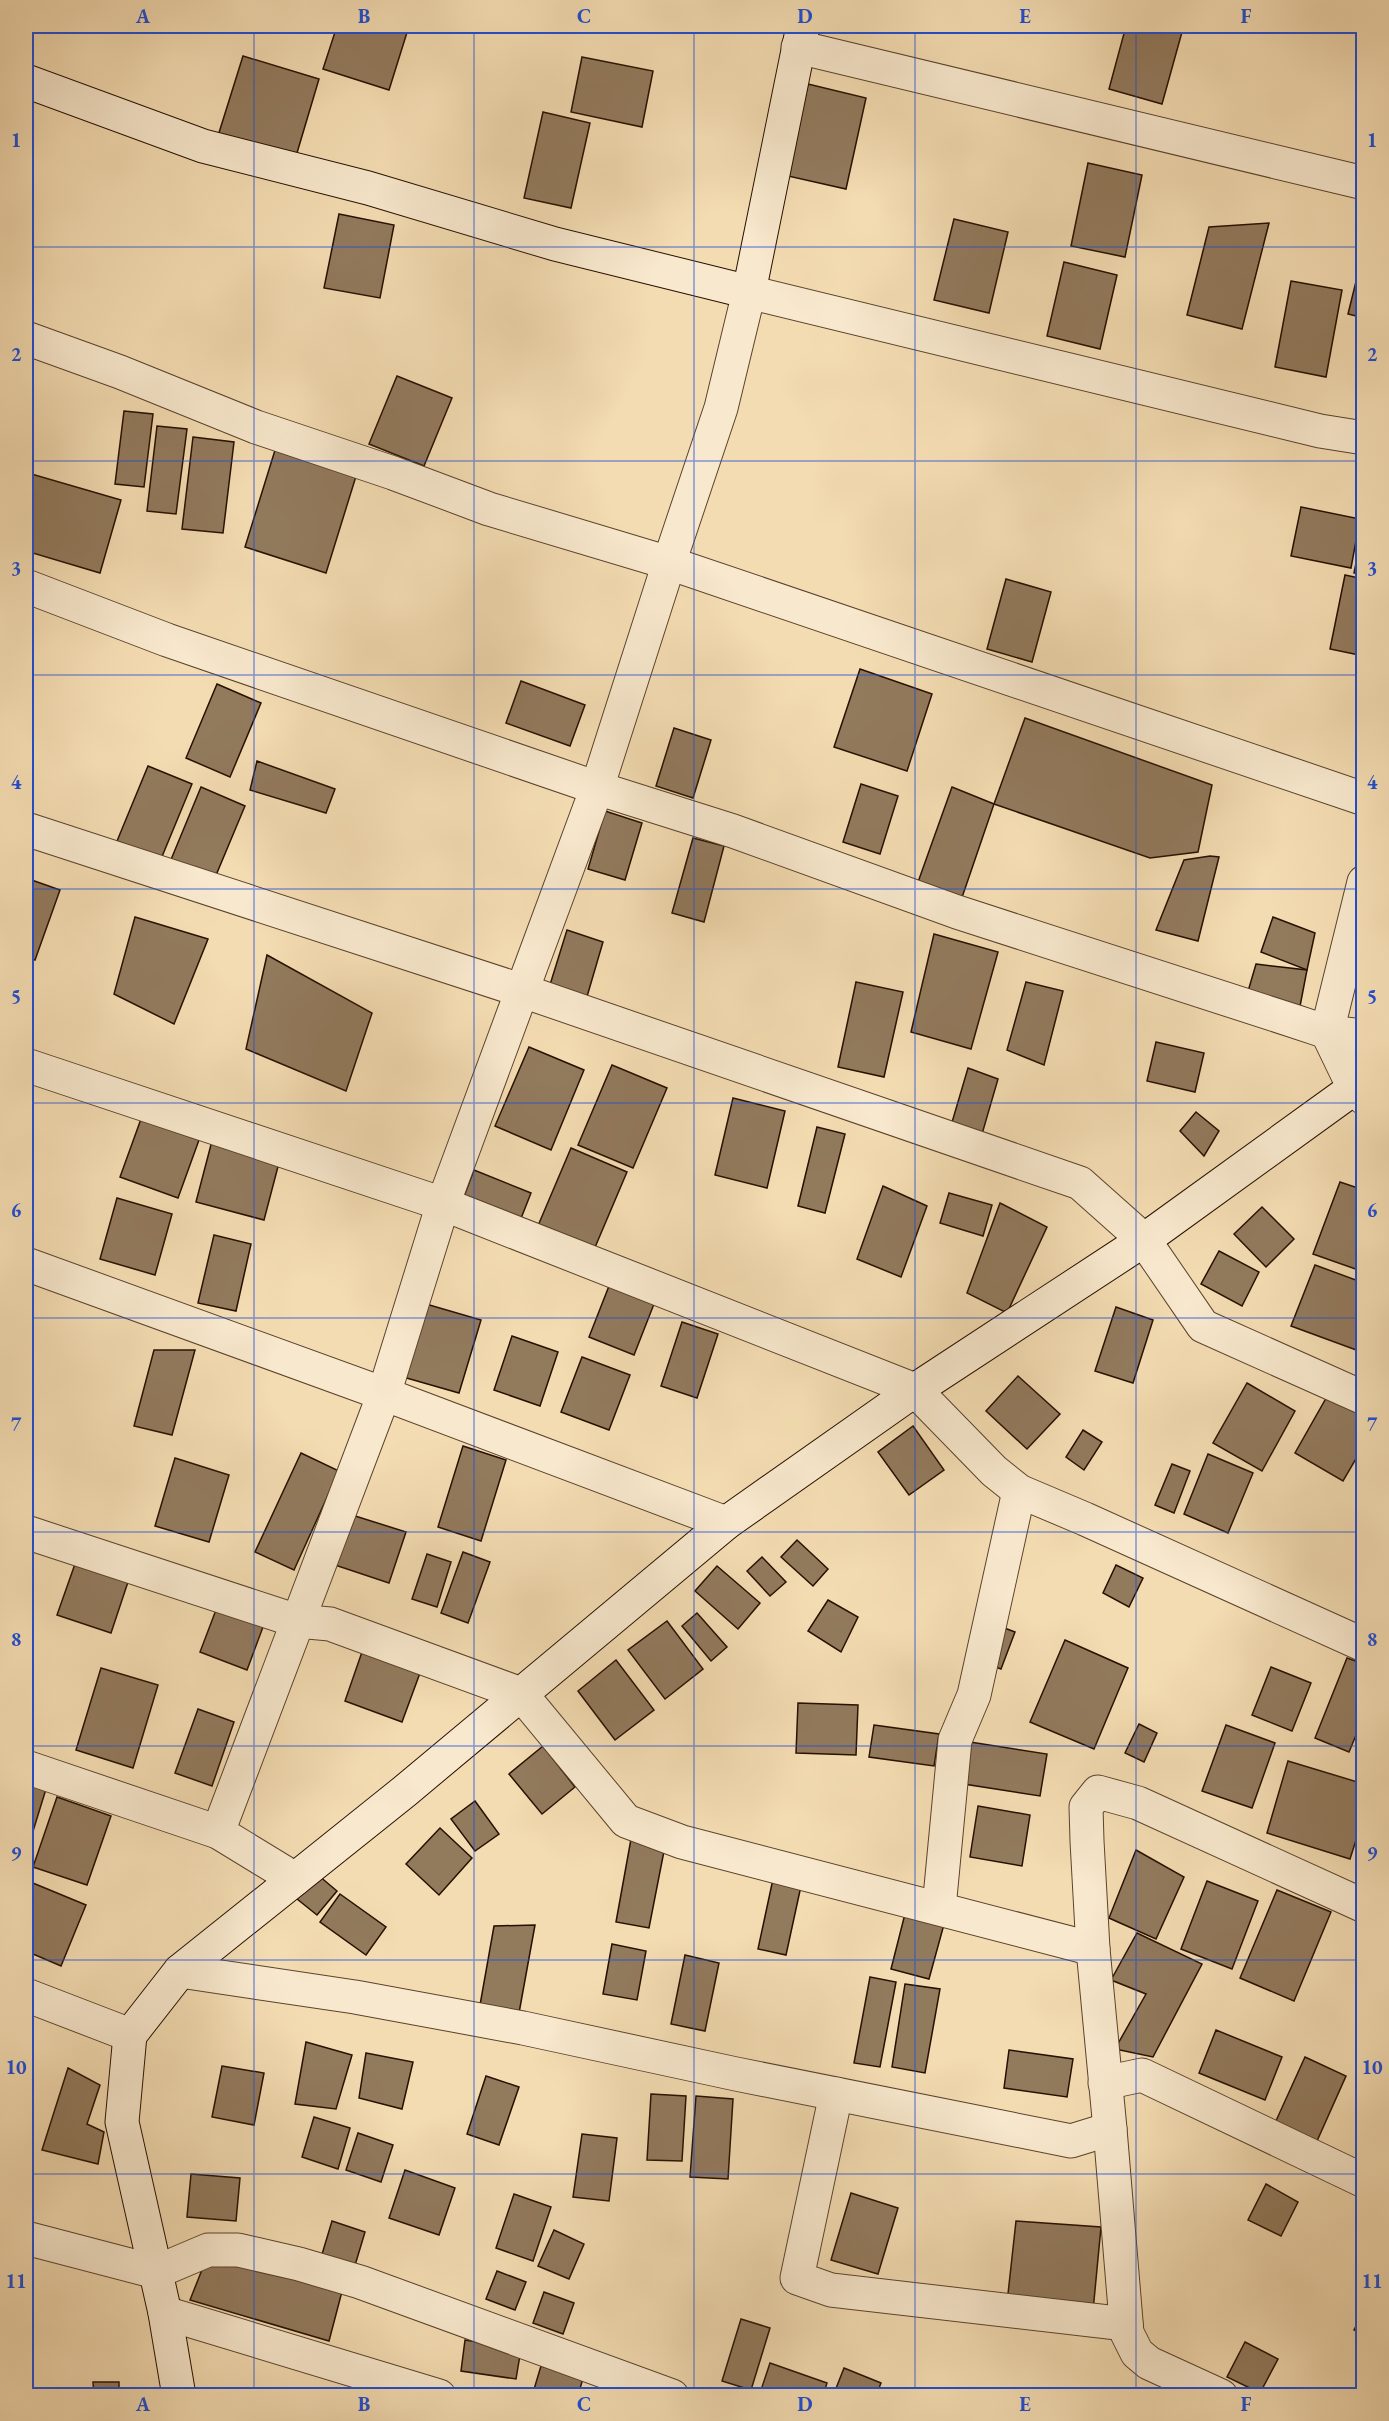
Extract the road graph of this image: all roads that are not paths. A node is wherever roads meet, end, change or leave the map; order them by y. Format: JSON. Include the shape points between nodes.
{"nodes":[{"id":1,"x":801,"y":36,"type":"edge"},
{"id":2,"x":26,"y":81,"type":"edge"},
{"id":3,"x":1364,"y":183,"type":"edge"},
{"id":4,"x":749,"y":292,"type":"junction"},
{"id":5,"x":26,"y":338,"type":"edge"},
{"id":6,"x":1364,"y":438,"type":"edge"},
{"id":7,"x":669,"y":563,"type":"junction"},
{"id":8,"x":26,"y":586,"type":"edge"},
{"id":9,"x":597,"y":788,"type":"junction"},
{"id":10,"x":1364,"y":799,"type":"edge"},
{"id":11,"x":26,"y":829,"type":"edge"},
{"id":12,"x":1364,"y":882,"type":"edge"},
{"id":13,"x":523,"y":991,"type":"junction"},
{"id":14,"x":1327,"y":1032,"type":"junction"},
{"id":15,"x":1364,"y":1036,"type":"edge"},
{"id":16,"x":26,"y":1065,"type":"edge"},
{"id":17,"x":1360,"y":1089,"type":"edge"},
{"id":18,"x":443,"y":1204,"type":"junction"},
{"id":19,"x":1144,"y":1240,"type":"junction"},
{"id":20,"x":26,"y":1264,"type":"edge"},
{"id":21,"x":915,"y":1390,"type":"junction"},
{"id":22,"x":384,"y":1394,"type":"junction"},
{"id":23,"x":1364,"y":1398,"type":"edge"},
{"id":24,"x":1019,"y":1491,"type":"junction"},
{"id":25,"x":726,"y":1523,"type":"junction"},
{"id":26,"x":26,"y":1532,"type":"edge"},
{"id":27,"x":297,"y":1621,"type":"junction"},
{"id":28,"x":1364,"y":1645,"type":"edge"},
{"id":29,"x":521,"y":1694,"type":"junction"},
{"id":30,"x":26,"y":1767,"type":"edge"},
{"id":31,"x":218,"y":1832,"type":"junction"},
{"id":32,"x":295,"y":1879,"type":"junction"},
{"id":33,"x":1364,"y":1906,"type":"edge"},
{"id":34,"x":939,"y":1908,"type":"junction"},
{"id":35,"x":1093,"y":1949,"type":"junction"},
{"id":36,"x":180,"y":1971,"type":"junction"},
{"id":37,"x":26,"y":1995,"type":"edge"},
{"id":38,"x":130,"y":2035,"type":"junction"},
{"id":39,"x":1105,"y":2084,"type":"junction"},
{"id":40,"x":836,"y":2094,"type":"junction"},
{"id":41,"x":1110,"y":2128,"type":"junction"},
{"id":42,"x":1364,"y":2181,"type":"edge"},
{"id":43,"x":26,"y":2238,"type":"edge"},
{"id":44,"x":156,"y":2272,"type":"junction"},
{"id":45,"x":165,"y":2313,"type":"junction"},
{"id":46,"x":1126,"y":2324,"type":"junction"},
{"id":47,"x":179,"y":2396,"type":"edge"},
{"id":48,"x":439,"y":2396,"type":"edge"},
{"id":49,"x":672,"y":2396,"type":"edge"},
{"id":50,"x":1221,"y":2396,"type":"edge"}],
"edges":[{"from":1,"to":3,"type":"street"},
{"from":1,"to":4,"type":"street"},
{"from":2,"to":4,"type":"street","via":[[203,146],[368,188],[555,244]]},
{"from":4,"to":6,"type":"street","via":[[1320,431]]},
{"from":4,"to":7,"type":"street","via":[[721,408]]},
{"from":5,"to":7,"type":"street","via":[[256,427],[489,508]]},
{"from":7,"to":9,"type":"street"},
{"from":7,"to":10,"type":"street"},
{"from":8,"to":9,"type":"street","via":[[167,640]]},
{"from":9,"to":13,"type":"street"},
{"from":9,"to":14,"type":"street","via":[[733,831],[957,912]]},
{"from":11,"to":13,"type":"street"},
{"from":12,"to":14,"type":"street"},
{"from":13,"to":18,"type":"street"},
{"from":13,"to":19,"type":"street","via":[[1080,1184]]},
{"from":14,"to":15,"type":"street"},
{"from":14,"to":17,"type":"street"},
{"from":16,"to":18,"type":"street"},
{"from":17,"to":19,"type":"street"},
{"from":18,"to":21,"type":"street"},
{"from":18,"to":22,"type":"street"},
{"from":19,"to":21,"type":"street"},
{"from":19,"to":23,"type":"street","via":[[1203,1326]]},
{"from":20,"to":22,"type":"street"},
{"from":21,"to":24,"type":"street","via":[[994,1471]]},
{"from":21,"to":25,"type":"street"},
{"from":22,"to":25,"type":"street"},
{"from":22,"to":27,"type":"street"},
{"from":24,"to":28,"type":"street"},
{"from":24,"to":34,"type":"street","via":[[974,1695],[955,1740]]},
{"from":25,"to":29,"type":"street"},
{"from":26,"to":27,"type":"street"},
{"from":27,"to":29,"type":"street","via":[[330,1624]]},
{"from":27,"to":31,"type":"street"},
{"from":29,"to":32,"type":"street"},
{"from":29,"to":34,"type":"street","via":[[626,1821],[682,1842]]},
{"from":30,"to":31,"type":"street"},
{"from":31,"to":32,"type":"street"},
{"from":32,"to":36,"type":"street"},
{"from":33,"to":35,"type":"street","via":[[1138,1803],[1098,1791],[1086,1807]]},
{"from":34,"to":35,"type":"street"},
{"from":35,"to":39,"type":"street"},
{"from":36,"to":38,"type":"street"},
{"from":36,"to":40,"type":"street","via":[[489,2022]]},
{"from":37,"to":38,"type":"street"},
{"from":38,"to":44,"type":"street","via":[[122,2122]]},
{"from":39,"to":41,"type":"street"},
{"from":39,"to":42,"type":"street","via":[[1142,2075]]},
{"from":40,"to":41,"type":"street","via":[[1071,2141]]},
{"from":40,"to":46,"type":"street","via":[[796,2278],[831,2290]]},
{"from":41,"to":46,"type":"street"},
{"from":43,"to":44,"type":"street"},
{"from":44,"to":45,"type":"street"},
{"from":44,"to":49,"type":"street","via":[[208,2250],[238,2250],[299,2264],[360,2282]]},
{"from":45,"to":47,"type":"street"},
{"from":45,"to":48,"type":"street"},
{"from":46,"to":50,"type":"street","via":[[1137,2353]]}]}
